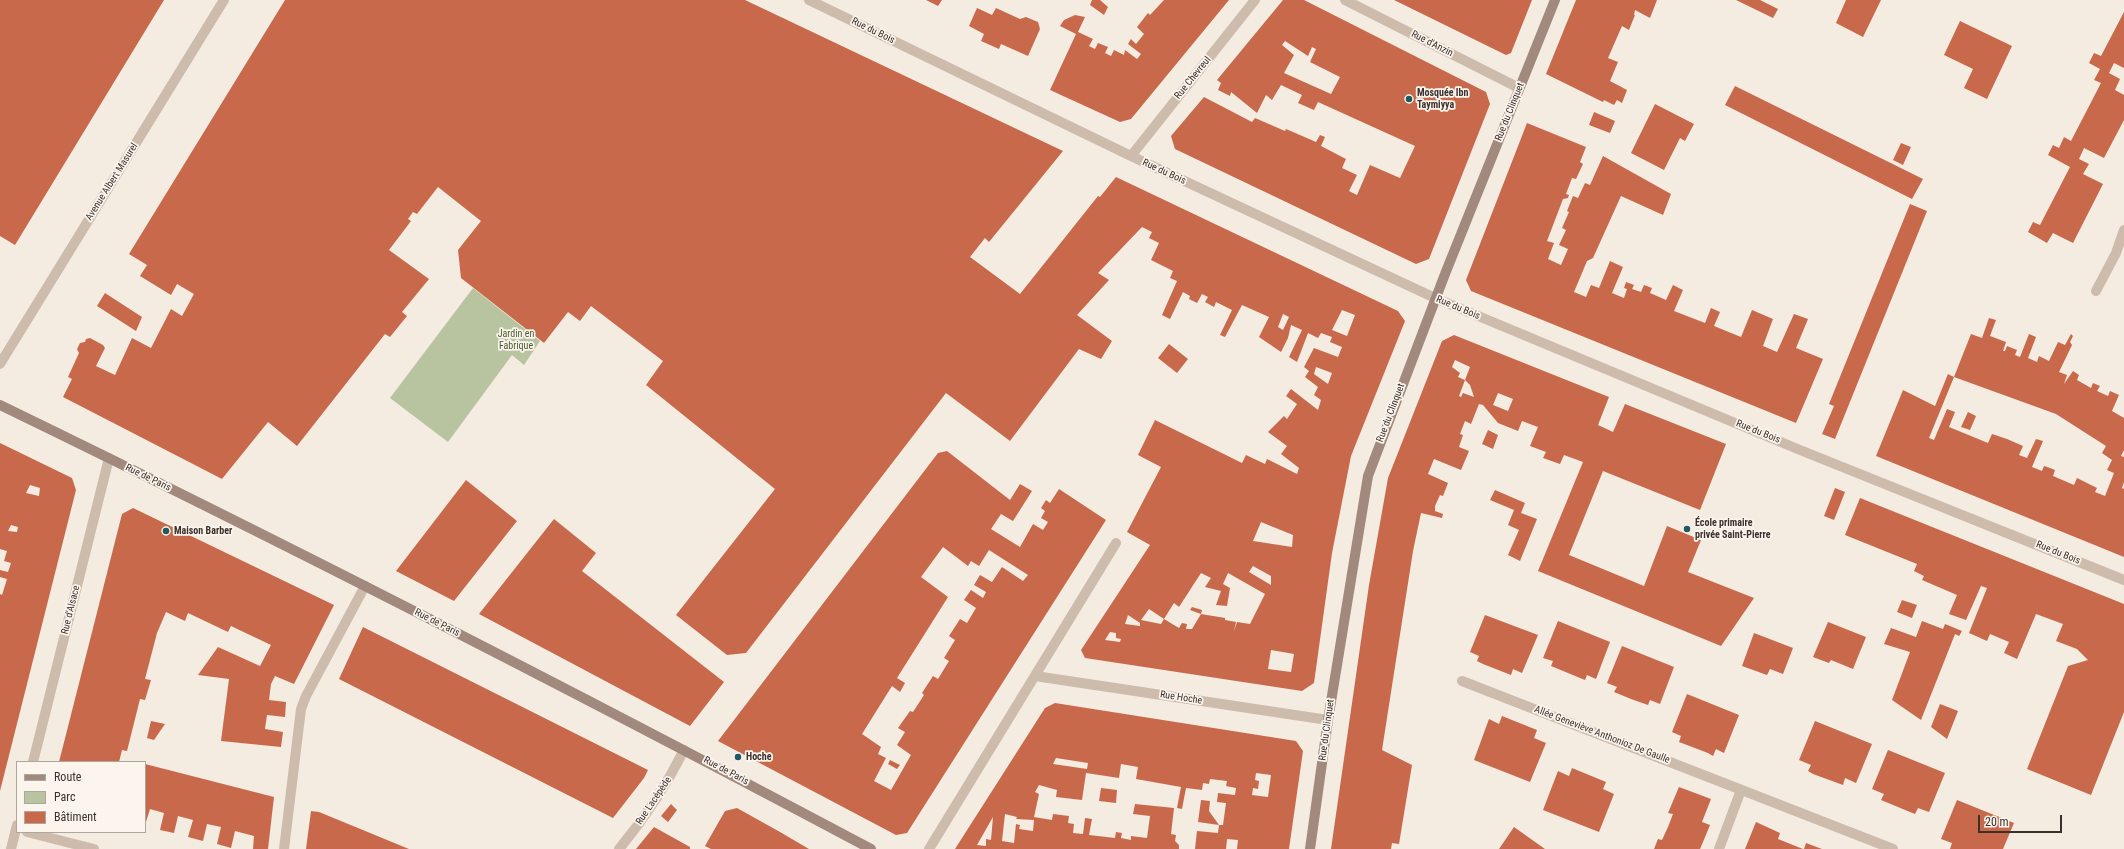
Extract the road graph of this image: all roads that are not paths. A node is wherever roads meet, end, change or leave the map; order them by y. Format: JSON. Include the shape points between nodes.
{"nodes":[{"id":1,"x":224,"y":0,"type":"edge"},
{"id":2,"x":809,"y":0,"type":"edge"},
{"id":3,"x":1255,"y":0,"type":"edge"},
{"id":4,"x":1346,"y":0,"type":"edge"},
{"id":5,"x":1555,"y":0,"type":"edge"},
{"id":6,"x":1519,"y":88,"type":"junction"},
{"id":7,"x":1131,"y":156,"type":"junction"},
{"id":8,"x":2124,"y":230,"type":"edge"},
{"id":9,"x":2096,"y":291,"type":"dead end"},
{"id":10,"x":1435,"y":298,"type":"junction"},
{"id":11,"x":0,"y":364,"type":"edge"},
{"id":12,"x":0,"y":405,"type":"edge"},
{"id":13,"x":109,"y":458,"type":"junction"},
{"id":14,"x":1116,"y":543,"type":"dead end"},
{"id":15,"x":2124,"y":580,"type":"edge"},
{"id":16,"x":365,"y":586,"type":"junction"},
{"id":17,"x":1035,"y":676,"type":"junction"},
{"id":18,"x":1462,"y":681,"type":"dead end"},
{"id":19,"x":1328,"y":720,"type":"junction"},
{"id":20,"x":684,"y":750,"type":"junction"},
{"id":21,"x":33,"y":761,"type":"edge"},
{"id":22,"x":1741,"y":790,"type":"junction"},
{"id":23,"x":16,"y":832,"type":"edge"},
{"id":24,"x":31,"y":833,"type":"edge"},
{"id":25,"x":11,"y":849,"type":"edge"},
{"id":26,"x":94,"y":849,"type":"edge"},
{"id":27,"x":284,"y":849,"type":"edge"},
{"id":28,"x":619,"y":849,"type":"edge"},
{"id":29,"x":871,"y":849,"type":"edge"},
{"id":30,"x":929,"y":849,"type":"edge"},
{"id":31,"x":1310,"y":849,"type":"edge"},
{"id":32,"x":1719,"y":849,"type":"edge"},
{"id":33,"x":1893,"y":849,"type":"edge"}],
"edges":[{"from":1,"to":11,"type":"street","name":"Avenue Albert Masurel"},
{"from":2,"to":7,"type":"street","name":"Rue du Bois"},
{"from":3,"to":7,"type":"street","name":"Rue Chevreul"},
{"from":4,"to":6,"type":"street","name":"Rue d'Anzin"},
{"from":5,"to":6,"type":"main road","name":"Rue du Clinquet"},
{"from":6,"to":10,"type":"main road","name":"Rue du Clinquet"},
{"from":7,"to":10,"type":"street","name":"Rue du Bois"},
{"from":8,"to":9,"type":"street"},
{"from":10,"to":15,"type":"street","name":"Rue du Bois","via":[[1800,450]]},
{"from":10,"to":19,"type":"main road","name":"Rue du Clinquet","via":[[1368,476]]},
{"from":12,"to":13,"type":"main road","name":"Rue de Paris"},
{"from":13,"to":16,"type":"main road","name":"Rue de Paris"},
{"from":13,"to":21,"type":"street","name":"Rue d'Alsace"},
{"from":14,"to":17,"type":"street"},
{"from":16,"to":20,"type":"main road","name":"Rue de Paris"},
{"from":16,"to":27,"type":"street","via":[[301,709]]},
{"from":17,"to":19,"type":"street","name":"Rue Hoche"},
{"from":17,"to":30,"type":"street"},
{"from":18,"to":22,"type":"street","name":"Allée Geneviève Anthonioz De Gaulle"},
{"from":19,"to":31,"type":"main road","name":"Rue du Clinquet"},
{"from":20,"to":28,"type":"street","name":"Rue Lacépède","via":[[646,817]]},
{"from":20,"to":29,"type":"main road","name":"Rue de Paris"},
{"from":22,"to":32,"type":"street"},
{"from":22,"to":33,"type":"street","name":"Allée Geneviève Anthonioz De Gaulle"},
{"from":23,"to":25,"type":"street"},
{"from":24,"to":26,"type":"street"}]}
